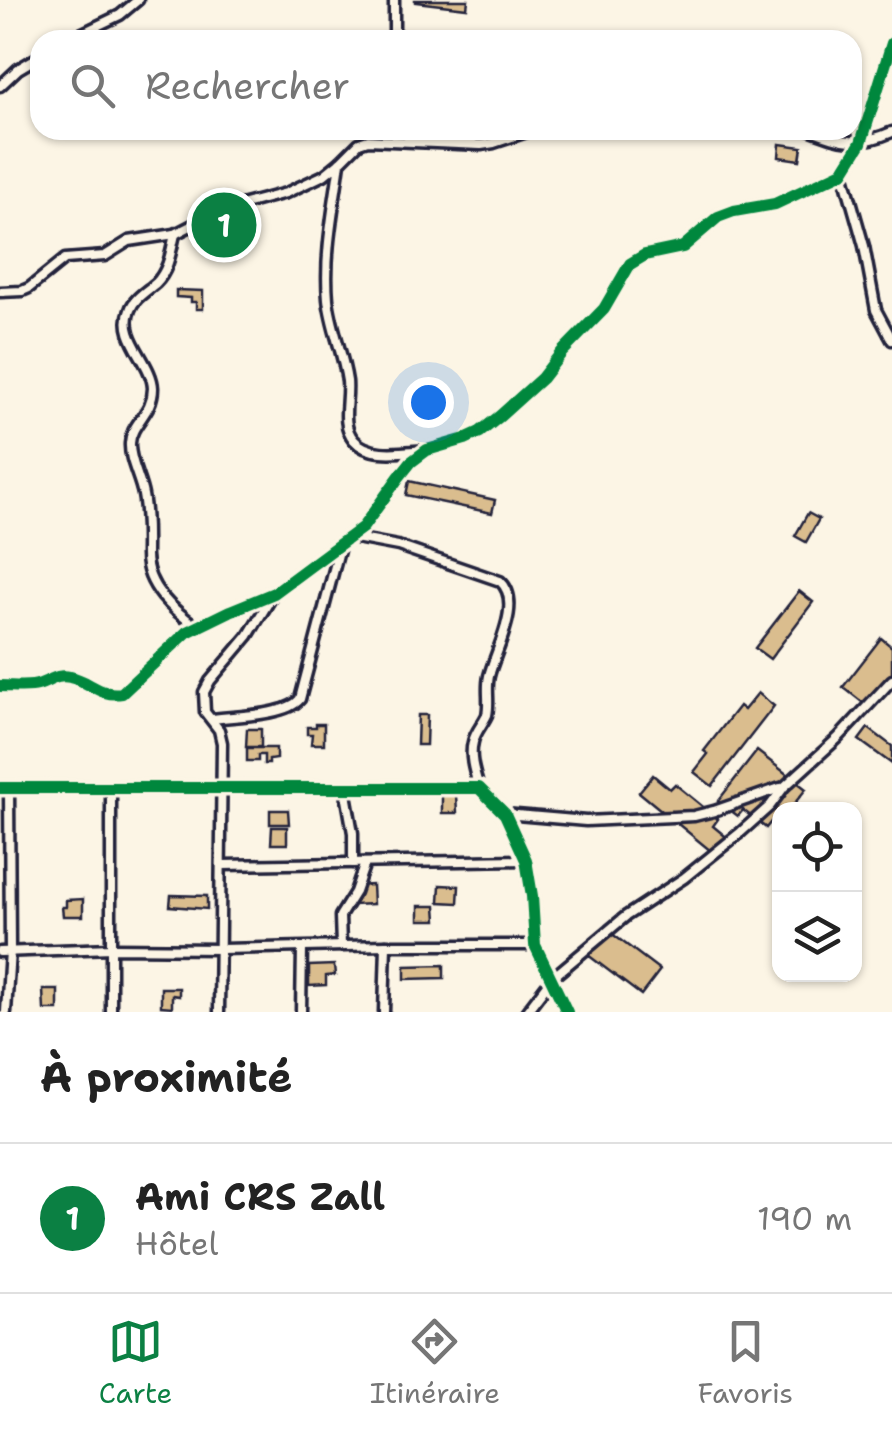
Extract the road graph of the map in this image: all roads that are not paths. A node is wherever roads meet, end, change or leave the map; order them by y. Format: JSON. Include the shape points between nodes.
{"nodes":[{"id":1,"x":138,"y":0,"type":"edge"},
{"id":2,"x":394,"y":0,"type":"edge"},
{"id":3,"x":89,"y":30,"type":"edge"},
{"id":4,"x":394,"y":30,"type":"edge"},
{"id":5,"x":892,"y":43,"type":"edge"},
{"id":6,"x":30,"y":62,"type":"edge"},
{"id":7,"x":0,"y":86,"type":"edge"},
{"id":8,"x":892,"y":132,"type":"edge"},
{"id":9,"x":360,"y":140,"type":"edge"},
{"id":10,"x":368,"y":140,"type":"edge"},
{"id":11,"x":383,"y":140,"type":"edge"},
{"id":12,"x":505,"y":140,"type":"edge"},
{"id":13,"x":842,"y":140,"type":"edge"},
{"id":14,"x":862,"y":140,"type":"edge"},
{"id":15,"x":862,"y":140,"type":"edge"},
{"id":16,"x":359,"y":143,"type":"junction"},
{"id":17,"x":861,"y":143,"type":"junction"},
{"id":18,"x":340,"y":162,"type":"junction"},
{"id":19,"x":843,"y":172,"type":"junction"},
{"id":20,"x":176,"y":234,"type":"junction"},
{"id":21,"x":0,"y":292,"type":"edge"},
{"id":22,"x":892,"y":340,"type":"edge"},
{"id":23,"x":428,"y":450,"type":"junction"},
{"id":24,"x":350,"y":537,"type":"junction"},
{"id":25,"x":341,"y":543,"type":"junction"},
{"id":26,"x":274,"y":593,"type":"junction"},
{"id":27,"x":197,"y":626,"type":"junction"},
{"id":28,"x":892,"y":680,"type":"edge"},
{"id":29,"x":0,"y":686,"type":"edge"},
{"id":30,"x":212,"y":719,"type":"junction"},
{"id":31,"x":784,"y":787,"type":"junction"},
{"id":32,"x":5,"y":788,"type":"edge"},
{"id":33,"x":111,"y":788,"type":"junction"},
{"id":34,"x":222,"y":788,"type":"junction"},
{"id":35,"x":345,"y":788,"type":"junction"},
{"id":36,"x":480,"y":788,"type":"junction"},
{"id":37,"x":504,"y":814,"type":"junction"},
{"id":38,"x":526,"y":860,"type":"junction"},
{"id":39,"x":365,"y":862,"type":"junction"},
{"id":40,"x":353,"y":863,"type":"junction"},
{"id":41,"x":5,"y":865,"type":"edge"},
{"id":42,"x":222,"y":865,"type":"junction"},
{"id":43,"x":386,"y":945,"type":"junction"},
{"id":44,"x":535,"y":945,"type":"junction"},
{"id":45,"x":341,"y":946,"type":"junction"},
{"id":46,"x":112,"y":948,"type":"junction"},
{"id":47,"x":302,"y":948,"type":"junction"},
{"id":48,"x":221,"y":950,"type":"junction"},
{"id":49,"x":5,"y":952,"type":"edge"},
{"id":50,"x":552,"y":978,"type":"junction"},
{"id":51,"x":6,"y":1012,"type":"edge"},
{"id":52,"x":111,"y":1012,"type":"edge"},
{"id":53,"x":219,"y":1012,"type":"edge"},
{"id":54,"x":301,"y":1012,"type":"edge"},
{"id":55,"x":384,"y":1012,"type":"edge"},
{"id":56,"x":526,"y":1012,"type":"edge"},
{"id":57,"x":568,"y":1012,"type":"edge"}],
"edges":[{"from":1,"to":3,"type":"street"},
{"from":2,"to":4,"type":"street"},
{"from":5,"to":14,"type":"street"},
{"from":6,"to":7,"type":"street"},
{"from":8,"to":17,"type":"street"},
{"from":9,"to":16,"type":"street"},
{"from":10,"to":16,"type":"street"},
{"from":11,"to":12,"type":"street"},
{"from":13,"to":17,"type":"street"},
{"from":15,"to":17,"type":"street"},
{"from":16,"to":18,"type":"street"},
{"from":17,"to":19,"type":"street"},
{"from":18,"to":20,"type":"street","via":[[286,193],[222,210]]},
{"from":18,"to":23,"type":"street","via":[[326,256],[328,302],[346,379],[345,422],[363,447]]},
{"from":19,"to":22,"type":"street","via":[[876,310]]},
{"from":19,"to":23,"type":"street","via":[[775,204],[718,217],[684,247],[637,258],[604,310],[542,378],[480,432]]},
{"from":20,"to":21,"type":"street","via":[[129,241],[96,258],[65,260],[29,288]]},
{"from":20,"to":27,"type":"street","via":[[168,266],[128,314],[153,389],[130,443],[144,500],[148,570],[166,601]]},
{"from":23,"to":24,"type":"street"},
{"from":24,"to":25,"type":"street"},
{"from":24,"to":36,"type":"street","via":[[398,546],[506,585],[508,616],[489,675],[488,711],[473,741]]},
{"from":25,"to":26,"type":"street"},
{"from":25,"to":30,"type":"street","via":[[296,705]]},
{"from":26,"to":27,"type":"street"},
{"from":26,"to":30,"type":"street","via":[[206,687],[203,708]]},
{"from":27,"to":29,"type":"street","via":[[122,693],[103,693],[64,676],[35,686]]},
{"from":28,"to":31,"type":"street"},
{"from":30,"to":34,"type":"street","via":[[222,743]]},
{"from":31,"to":37,"type":"street","via":[[694,816],[586,820]]},
{"from":31,"to":50,"type":"street","via":[[741,832]]},
{"from":32,"to":33,"type":"street"},
{"from":32,"to":41,"type":"street"},
{"from":33,"to":34,"type":"street"},
{"from":33,"to":46,"type":"street"},
{"from":34,"to":35,"type":"street"},
{"from":34,"to":42,"type":"street"},
{"from":35,"to":36,"type":"street"},
{"from":35,"to":40,"type":"street"},
{"from":36,"to":37,"type":"street"},
{"from":37,"to":38,"type":"street"},
{"from":38,"to":39,"type":"street"},
{"from":38,"to":44,"type":"street"},
{"from":39,"to":40,"type":"street"},
{"from":39,"to":45,"type":"street","via":[[340,916]]},
{"from":40,"to":42,"type":"street"},
{"from":41,"to":49,"type":"street"},
{"from":42,"to":48,"type":"street"},
{"from":43,"to":44,"type":"street"},
{"from":43,"to":45,"type":"street"},
{"from":43,"to":55,"type":"street"},
{"from":44,"to":50,"type":"street"},
{"from":45,"to":47,"type":"street"},
{"from":46,"to":48,"type":"street"},
{"from":46,"to":49,"type":"street"},
{"from":46,"to":52,"type":"street"},
{"from":47,"to":48,"type":"street"},
{"from":47,"to":54,"type":"street"},
{"from":48,"to":53,"type":"street"},
{"from":49,"to":51,"type":"street"},
{"from":50,"to":56,"type":"street"},
{"from":50,"to":57,"type":"street"}]}
